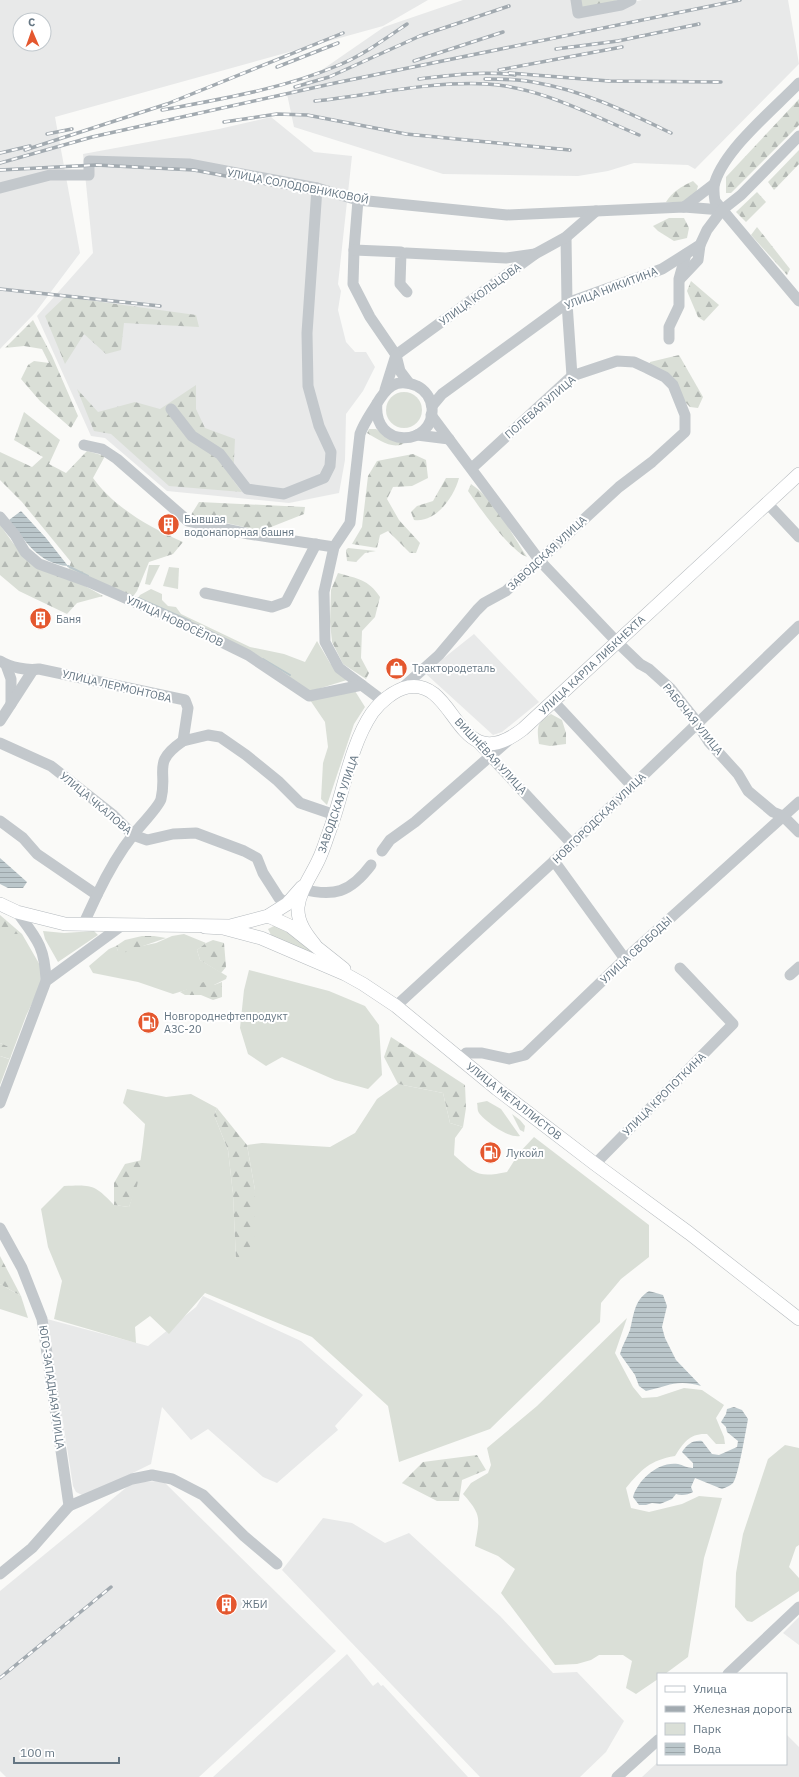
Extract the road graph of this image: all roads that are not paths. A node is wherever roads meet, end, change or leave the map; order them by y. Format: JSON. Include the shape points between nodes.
{"nodes":[{"id":1,"x":576,"y":0,"type":"edge"},
{"id":2,"x":630,"y":0,"type":"edge"},
{"id":3,"x":799,"y":83,"type":"edge"},
{"id":4,"x":799,"y":136,"type":"edge"},
{"id":5,"x":720,"y":169,"type":"junction"},
{"id":6,"x":714,"y":184,"type":"junction"},
{"id":7,"x":0,"y":188,"type":"edge"},
{"id":8,"x":317,"y":188,"type":"junction"},
{"id":9,"x":741,"y":195,"type":"junction"},
{"id":10,"x":358,"y":200,"type":"junction"},
{"id":11,"x":684,"y":207,"type":"junction"},
{"id":12,"x":722,"y":210,"type":"junction"},
{"id":13,"x":596,"y":211,"type":"junction"},
{"id":14,"x":566,"y":237,"type":"junction"},
{"id":15,"x":700,"y":245,"type":"junction"},
{"id":16,"x":354,"y":250,"type":"junction"},
{"id":17,"x":403,"y":253,"type":"junction"},
{"id":18,"x":535,"y":254,"type":"junction"},
{"id":19,"x":686,"y":254,"type":"junction"},
{"id":20,"x":679,"y":279,"type":"junction"},
{"id":21,"x":407,"y":292,"type":"dead end"},
{"id":22,"x":799,"y":301,"type":"edge"},
{"id":23,"x":566,"y":303,"type":"junction"},
{"id":24,"x":669,"y":339,"type":"dead end"},
{"id":25,"x":396,"y":355,"type":"junction"},
{"id":26,"x":572,"y":376,"type":"junction"},
{"id":27,"x":409,"y":383,"type":"junction"},
{"id":28,"x":421,"y":388,"type":"junction"},
{"id":29,"x":385,"y":390,"type":"junction"},
{"id":30,"x":442,"y":394,"type":"junction"},
{"id":31,"x":377,"y":403,"type":"junction"},
{"id":32,"x":171,"y":409,"type":"dead end"},
{"id":33,"x":432,"y":411,"type":"junction"},
{"id":34,"x":685,"y":414,"type":"joint"},
{"id":35,"x":364,"y":424,"type":"junction"},
{"id":36,"x":383,"y":429,"type":"junction"},
{"id":37,"x":417,"y":435,"type":"junction"},
{"id":38,"x":449,"y":439,"type":"junction"},
{"id":39,"x":84,"y":445,"type":"dead end"},
{"id":40,"x":472,"y":468,"type":"junction"},
{"id":41,"x":799,"y":474,"type":"edge"},
{"id":42,"x":767,"y":503,"type":"junction"},
{"id":43,"x":0,"y":517,"type":"edge"},
{"id":44,"x":799,"y":537,"type":"edge"},
{"id":45,"x":316,"y":544,"type":"junction"},
{"id":46,"x":334,"y":547,"type":"junction"},
{"id":47,"x":540,"y":561,"type":"junction"},
{"id":48,"x":205,"y":593,"type":"dead end"},
{"id":49,"x":799,"y":626,"type":"edge"},
{"id":50,"x":617,"y":642,"type":"junction"},
{"id":51,"x":3,"y":663,"type":"edge"},
{"id":52,"x":33,"y":670,"type":"junction"},
{"id":53,"x":362,"y":685,"type":"junction"},
{"id":54,"x":401,"y":689,"type":"junction"},
{"id":55,"x":553,"y":701,"type":"junction"},
{"id":56,"x":383,"y":702,"type":"junction"},
{"id":57,"x":11,"y":704,"type":"junction"},
{"id":58,"x":0,"y":721,"type":"edge"},
{"id":59,"x":698,"y":723,"type":"junction"},
{"id":60,"x":511,"y":738,"type":"junction"},
{"id":61,"x":475,"y":740,"type":"junction"},
{"id":62,"x":183,"y":741,"type":"junction"},
{"id":63,"x":0,"y":743,"type":"edge"},
{"id":64,"x":491,"y":756,"type":"junction"},
{"id":65,"x":632,"y":786,"type":"junction"},
{"id":66,"x":799,"y":802,"type":"edge"},
{"id":67,"x":335,"y":815,"type":"junction"},
{"id":68,"x":783,"y":816,"type":"junction"},
{"id":69,"x":0,"y":822,"type":"edge"},
{"id":70,"x":799,"y":832,"type":"edge"},
{"id":71,"x":133,"y":835,"type":"junction"},
{"id":72,"x":572,"y":844,"type":"junction"},
{"id":73,"x":382,"y":851,"type":"dead end"},
{"id":74,"x":554,"y":861,"type":"junction"},
{"id":75,"x":371,"y":865,"type":"dead end"},
{"id":76,"x":304,"y":886,"type":"junction"},
{"id":77,"x":97,"y":895,"type":"junction"},
{"id":78,"x":0,"y":904,"type":"edge"},
{"id":79,"x":293,"y":905,"type":"junction"},
{"id":80,"x":16,"y":912,"type":"junction"},
{"id":81,"x":264,"y":917,"type":"junction"},
{"id":82,"x":83,"y":926,"type":"junction"},
{"id":83,"x":121,"y":926,"type":"junction"},
{"id":84,"x":205,"y":927,"type":"junction"},
{"id":85,"x":261,"y":938,"type":"junction"},
{"id":86,"x":315,"y":945,"type":"junction"},
{"id":87,"x":625,"y":959,"type":"junction"},
{"id":88,"x":799,"y":967,"type":"edge"},
{"id":89,"x":680,"y":968,"type":"dead end"},
{"id":90,"x":790,"y":975,"type":"dead end"},
{"id":91,"x":46,"y":981,"type":"junction"},
{"id":92,"x":363,"y":984,"type":"junction"},
{"id":93,"x":396,"y":1006,"type":"junction"},
{"id":94,"x":461,"y":1058,"type":"junction"},
{"id":95,"x":0,"y":1104,"type":"edge"},
{"id":96,"x":595,"y":1164,"type":"junction"},
{"id":97,"x":0,"y":1228,"type":"edge"},
{"id":98,"x":799,"y":1319,"type":"edge"},
{"id":99,"x":68,"y":1506,"type":"junction"},
{"id":100,"x":277,"y":1564,"type":"dead end"},
{"id":101,"x":0,"y":1574,"type":"edge"},
{"id":102,"x":799,"y":1607,"type":"edge"},
{"id":103,"x":729,"y":1673,"type":"edge"},
{"id":104,"x":657,"y":1741,"type":"edge"},
{"id":105,"x":617,"y":1777,"type":"edge"}],
"edges":[{"from":1,"to":2,"type":"street","via":[[578,13]]},
{"from":3,"to":5,"type":"street","via":[[730,153]]},
{"from":4,"to":9,"type":"street"},
{"from":5,"to":6,"type":"street"},
{"from":5,"to":9,"type":"street","via":[[718,182],[722,194],[728,198]]},
{"from":6,"to":11,"type":"street"},
{"from":6,"to":12,"type":"street","via":[[715,200]]},
{"from":7,"to":8,"type":"street","name":"УЛИЦА СОЛОДОВНИКОВОЙ","via":[[50,175],[89,175],[90,161],[189,164]]},
{"from":8,"to":10,"type":"street","name":"УЛИЦА СОЛОДОВНИКОВОЙ"},
{"from":8,"to":32,"type":"street","via":[[307,333],[308,386],[319,426],[331,452],[330,466],[324,478],[284,494],[247,489],[220,454],[192,436]]},
{"from":9,"to":12,"type":"street"},
{"from":10,"to":13,"type":"street","name":"УЛИЦА СОЛОДОВНИКОВОЙ","via":[[507,215]]},
{"from":10,"to":16,"type":"street"},
{"from":11,"to":12,"type":"street","name":"УЛИЦА СОЛОДОВНИКОВОЙ"},
{"from":11,"to":13,"type":"street","name":"УЛИЦА СОЛОДОВНИКОВОЙ"},
{"from":12,"to":15,"type":"street","via":[[707,230]]},
{"from":12,"to":22,"type":"street"},
{"from":13,"to":14,"type":"street","name":"УЛИЦА КОЛЬЦОВА"},
{"from":14,"to":18,"type":"street","name":"УЛИЦА КОЛЬЦОВА"},
{"from":14,"to":23,"type":"street"},
{"from":15,"to":19,"type":"street","name":"УЛИЦА НИКИТИНА"},
{"from":15,"to":20,"type":"street","via":[[698,260]]},
{"from":16,"to":17,"type":"street"},
{"from":16,"to":25,"type":"street","via":[[353,284],[370,317]]},
{"from":17,"to":18,"type":"street","via":[[506,258]]},
{"from":17,"to":21,"type":"street","via":[[400,284]]},
{"from":18,"to":25,"type":"street","name":"УЛИЦА КОЛЬЦОВА"},
{"from":19,"to":20,"type":"street"},
{"from":19,"to":23,"type":"street","name":"УЛИЦА НИКИТИНА","via":[[662,269]]},
{"from":20,"to":24,"type":"street","via":[[679,306],[669,327]]},
{"from":23,"to":26,"type":"street"},
{"from":23,"to":30,"type":"street","name":"УЛИЦА НИКИТИНА"},
{"from":25,"to":27,"type":"street","via":[[400,370]]},
{"from":25,"to":29,"type":"street"},
{"from":26,"to":34,"type":"street","name":"ПОЛЕВАЯ УЛИЦА","via":[[617,361],[634,362],[665,377],[673,385]]},
{"from":26,"to":40,"type":"street","name":"ПОЛЕВАЯ УЛИЦА"},
{"from":27,"to":28,"type":"street"},
{"from":27,"to":29,"type":"street","via":[[399,383]]},
{"from":28,"to":30,"type":"street"},
{"from":28,"to":33,"type":"street","via":[[429,399]]},
{"from":29,"to":31,"type":"street"},
{"from":30,"to":33,"type":"street","name":"УЛИЦА НИКИТИНА"},
{"from":31,"to":35,"type":"street"},
{"from":31,"to":36,"type":"street","via":[[378,421]]},
{"from":33,"to":37,"type":"street","via":[[426,428]]},
{"from":33,"to":38,"type":"street","name":"РАБОЧАЯ УЛИЦА"},
{"from":34,"to":47,"type":"street","name":"ЗАВОДСКАЯ УЛИЦА","via":[[685,432],[619,487]]},
{"from":35,"to":36,"type":"street","via":[[376,425]]},
{"from":35,"to":46,"type":"street","via":[[360,434],[350,523]]},
{"from":36,"to":37,"type":"street","via":[[399,438]]},
{"from":37,"to":38,"type":"street"},
{"from":38,"to":40,"type":"street","name":"РАБОЧАЯ УЛИЦА"},
{"from":39,"to":45,"type":"street","via":[[102,449],[117,459],[188,521],[249,534]]},
{"from":40,"to":47,"type":"street","name":"РАБОЧАЯ УЛИЦА"},
{"from":41,"to":42,"type":"main road","name":"УЛИЦА КАРЛА ЛИБКНЕХТА"},
{"from":42,"to":44,"type":"street"},
{"from":42,"to":50,"type":"main road","name":"УЛИЦА КАРЛА ЛИБКНЕХТА"},
{"from":43,"to":53,"type":"street","name":"УЛИЦА НОВОСЁЛОВ","via":[[25,552],[39,564],[90,582],[189,626],[248,656],[308,696]]},
{"from":45,"to":46,"type":"street"},
{"from":45,"to":48,"type":"street","via":[[286,602],[272,607]]},
{"from":46,"to":53,"type":"street","via":[[324,592],[325,642],[339,668]]},
{"from":47,"to":50,"type":"street","name":"РАБОЧАЯ УЛИЦА"},
{"from":47,"to":54,"type":"street","name":"ЗАВОДСКАЯ УЛИЦА","via":[[506,591],[484,603],[440,655]]},
{"from":49,"to":59,"type":"street","name":"НОВГОРОДСКАЯ УЛИЦА"},
{"from":50,"to":55,"type":"main road","name":"УЛИЦА КАРЛА ЛИБКНЕХТА"},
{"from":50,"to":59,"type":"street","name":"РАБОЧАЯ УЛИЦА","via":[[670,688]]},
{"from":51,"to":52,"type":"street","name":"УЛИЦА ЛЕРМОНТОВА"},
{"from":51,"to":57,"type":"street","via":[[11,679]]},
{"from":52,"to":57,"type":"street"},
{"from":52,"to":62,"type":"street","name":"УЛИЦА ЛЕРМОНТОВА","via":[[39,669],[185,700],[188,708]]},
{"from":53,"to":56,"type":"street"},
{"from":54,"to":56,"type":"main road","name":"ЗАВОДСКАЯ УЛИЦА"},
{"from":54,"to":61,"type":"main road","name":"ВИШНЁВАЯ УЛИЦА","via":[[414,687],[433,694]]},
{"from":55,"to":60,"type":"main road","name":"УЛИЦА КАРЛА ЛИБКНЕХТА"},
{"from":55,"to":65,"type":"street"},
{"from":56,"to":67,"type":"main road","name":"ЗАВОДСКАЯ УЛИЦА","via":[[373,712],[362,733]]},
{"from":57,"to":58,"type":"street"},
{"from":59,"to":65,"type":"street","name":"НОВГОРОДСКАЯ УЛИЦА"},
{"from":59,"to":68,"type":"street","name":"РАБОЧАЯ УЛИЦА","via":[[709,742],[738,774],[748,791],[773,812]]},
{"from":60,"to":61,"type":"main road","via":[[501,743],[490,744]]},
{"from":60,"to":64,"type":"street","name":"УЛИЦА КАРЛА ЛИБКНЕХТА"},
{"from":61,"to":64,"type":"street","name":"ВИШНЁВАЯ УЛИЦА"},
{"from":62,"to":67,"type":"street","via":[[208,735],[220,737],[278,781],[300,803]]},
{"from":62,"to":71,"type":"street","via":[[168,755],[162,766],[161,800]]},
{"from":63,"to":71,"type":"street","name":"УЛИЦА ЧКАЛОВА","via":[[51,766],[112,814]]},
{"from":64,"to":72,"type":"street","name":"ВИШНЁВАЯ УЛИЦА"},
{"from":64,"to":73,"type":"street","name":"УЛИЦА КАРЛА ЛИБКНЕХТА","via":[[415,822],[390,840]]},
{"from":65,"to":72,"type":"street","name":"НОВГОРОДСКАЯ УЛИЦА"},
{"from":66,"to":68,"type":"street","name":"УЛИЦА СВОБОДЫ"},
{"from":67,"to":76,"type":"main road","name":"ЗАВОДСКАЯ УЛИЦА","via":[[319,860]]},
{"from":68,"to":70,"type":"street","name":"РАБОЧАЯ УЛИЦА"},
{"from":68,"to":87,"type":"street","name":"УЛИЦА СВОБОДЫ"},
{"from":69,"to":77,"type":"street","via":[[23,838],[37,854]]},
{"from":71,"to":77,"type":"street","via":[[107,873]]},
{"from":71,"to":79,"type":"street","name":"УЛИЦА ЧКАЛОВА","via":[[147,840],[173,834],[196,833],[244,851],[257,858],[274,890]]},
{"from":72,"to":74,"type":"street","name":"НОВГОРОДСКАЯ УЛИЦА"},
{"from":74,"to":87,"type":"street"},
{"from":74,"to":93,"type":"street","name":"НОВГОРОДСКАЯ УЛИЦА"},
{"from":75,"to":76,"type":"street","via":[[362,877],[341,892],[330,893]]},
{"from":76,"to":79,"type":"main road","name":"ЗАВОДСКАЯ УЛИЦА"},
{"from":77,"to":82,"type":"street"},
{"from":78,"to":80,"type":"main road"},
{"from":79,"to":81,"type":"main road","name":"ЗАВОДСКАЯ УЛИЦА"},
{"from":79,"to":86,"type":"main road","via":[[301,924]]},
{"from":80,"to":82,"type":"main road"},
{"from":80,"to":91,"type":"street","via":[[36,938],[45,959]]},
{"from":81,"to":84,"type":"main road","name":"ЗАВОДСКАЯ УЛИЦА","via":[[230,926]]},
{"from":81,"to":85,"type":"main road"},
{"from":81,"to":86,"type":"main road","via":[[290,926]]},
{"from":82,"to":83,"type":"main road"},
{"from":83,"to":84,"type":"main road"},
{"from":83,"to":91,"type":"street"},
{"from":84,"to":85,"type":"main road","name":"УЛИЦА МЕТАЛЛИСТОВ","via":[[223,928]]},
{"from":85,"to":92,"type":"main road","name":"УЛИЦА МЕТАЛЛИСТОВ","via":[[346,974]]},
{"from":86,"to":92,"type":"main road"},
{"from":87,"to":94,"type":"street","name":"УЛИЦА СВОБОДЫ","via":[[525,1055],[509,1059],[482,1053],[466,1053]]},
{"from":88,"to":90,"type":"street"},
{"from":89,"to":96,"type":"street","name":"УЛИЦА КРОПОТКИНА","via":[[734,1024]]},
{"from":91,"to":95,"type":"street"},
{"from":92,"to":93,"type":"main road","name":"УЛИЦА МЕТАЛЛИСТОВ"},
{"from":93,"to":94,"type":"main road","name":"УЛИЦА МЕТАЛЛИСТОВ"},
{"from":94,"to":96,"type":"main road","name":"УЛИЦА МЕТАЛЛИСТОВ"},
{"from":96,"to":98,"type":"main road","name":"УЛИЦА МЕТАЛЛИСТОВ"},
{"from":97,"to":99,"type":"street","name":"ЮГО-ЗАПАДНАЯ УЛИЦА","via":[[22,1268],[42,1319]]},
{"from":99,"to":100,"type":"street","via":[[132,1479],[152,1475],[172,1479],[203,1495],[244,1536]]},
{"from":99,"to":101,"type":"street","via":[[32,1548]]},
{"from":102,"to":103,"type":"street"},
{"from":104,"to":105,"type":"street"}]}
